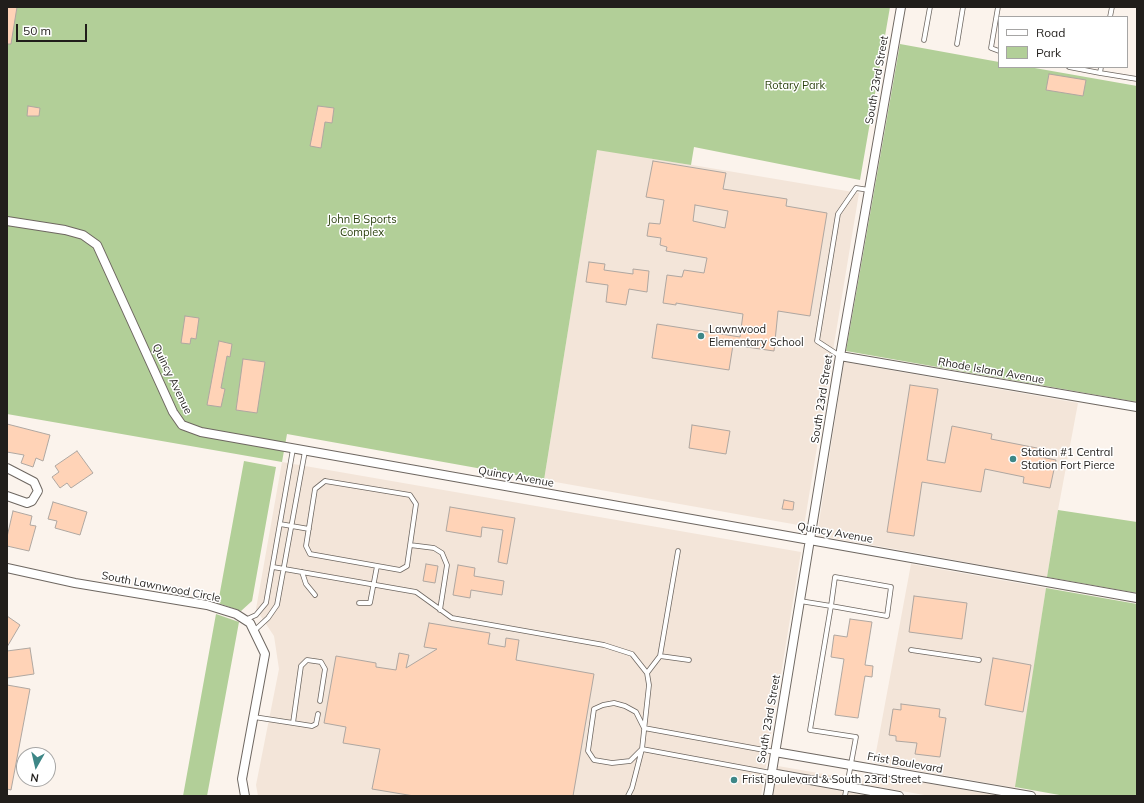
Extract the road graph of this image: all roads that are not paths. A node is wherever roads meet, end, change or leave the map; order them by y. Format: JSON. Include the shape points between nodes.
{"nodes":[{"id":1,"x":901,"y":7,"type":"edge"},
{"id":2,"x":930,"y":7,"type":"edge"},
{"id":3,"x":963,"y":7,"type":"edge"},
{"id":4,"x":998,"y":7,"type":"edge"},
{"id":5,"x":924,"y":40,"type":"dead end"},
{"id":6,"x":957,"y":44,"type":"dead end"},
{"id":7,"x":998,"y":51,"type":"edge"},
{"id":8,"x":1075,"y":68,"type":"edge"},
{"id":9,"x":1101,"y":68,"type":"edge"},
{"id":10,"x":1100,"y":72,"type":"junction"},
{"id":11,"x":1137,"y":79,"type":"edge"},
{"id":12,"x":869,"y":190,"type":"junction"},
{"id":13,"x":7,"y":221,"type":"edge"},
{"id":14,"x":840,"y":356,"type":"junction"},
{"id":15,"x":1137,"y":408,"type":"edge"},
{"id":16,"x":294,"y":448,"type":"junction"},
{"id":17,"x":305,"y":451,"type":"junction"},
{"id":18,"x":7,"y":468,"type":"edge"},
{"id":19,"x":7,"y":496,"type":"edge"},
{"id":20,"x":280,"y":524,"type":"junction"},
{"id":21,"x":291,"y":526,"type":"junction"},
{"id":22,"x":309,"y":529,"type":"junction"},
{"id":23,"x":811,"y":540,"type":"junction"},
{"id":24,"x":410,"y":545,"type":"junction"},
{"id":25,"x":678,"y":550,"type":"dead end"},
{"id":26,"x":377,"y":566,"type":"junction"},
{"id":27,"x":273,"y":567,"type":"junction"},
{"id":28,"x":7,"y":568,"type":"edge"},
{"id":29,"x":284,"y":569,"type":"junction"},
{"id":30,"x":302,"y":572,"type":"junction"},
{"id":31,"x":375,"y":585,"type":"junction"},
{"id":32,"x":315,"y":595,"type":"dead end"},
{"id":33,"x":1137,"y":598,"type":"edge"},
{"id":34,"x":800,"y":601,"type":"junction"},
{"id":35,"x":359,"y":603,"type":"dead end"},
{"id":36,"x":831,"y":606,"type":"junction"},
{"id":37,"x":440,"y":610,"type":"junction"},
{"id":38,"x":245,"y":620,"type":"junction"},
{"id":39,"x":254,"y":630,"type":"junction"},
{"id":40,"x":911,"y":650,"type":"dead end"},
{"id":41,"x":660,"y":656,"type":"junction"},
{"id":42,"x":689,"y":660,"type":"dead end"},
{"id":43,"x":979,"y":660,"type":"dead end"},
{"id":44,"x":647,"y":673,"type":"junction"},
{"id":45,"x":320,"y":701,"type":"dead end"},
{"id":46,"x":318,"y":714,"type":"dead end"},
{"id":47,"x":253,"y":717,"type":"junction"},
{"id":48,"x":293,"y":723,"type":"junction"},
{"id":49,"x":644,"y":728,"type":"junction"},
{"id":50,"x":642,"y":749,"type":"junction"},
{"id":51,"x":775,"y":752,"type":"junction"},
{"id":52,"x":850,"y":764,"type":"junction"},
{"id":53,"x":771,"y":773,"type":"junction"},
{"id":54,"x":846,"y":787,"type":"junction"},
{"id":55,"x":245,"y":796,"type":"edge"},
{"id":56,"x":628,"y":796,"type":"edge"},
{"id":57,"x":768,"y":796,"type":"edge"},
{"id":58,"x":845,"y":796,"type":"edge"},
{"id":59,"x":899,"y":796,"type":"edge"},
{"id":60,"x":1031,"y":796,"type":"edge"}],
"edges":[{"from":1,"to":12,"type":"street","name":"South 23rd Street"},
{"from":2,"to":5,"type":"lane"},
{"from":3,"to":6,"type":"lane"},
{"from":4,"to":7,"type":"lane","via":[[991,48]]},
{"from":8,"to":10,"type":"lane"},
{"from":9,"to":10,"type":"lane"},
{"from":10,"to":11,"type":"lane"},
{"from":12,"to":14,"type":"street","name":"South 23rd Street"},
{"from":12,"to":14,"type":"lane","via":[[856,188],[838,214],[817,341]]},
{"from":13,"to":16,"type":"street","name":"Quincy Avenue","via":[[65,230],[83,235],[97,245],[173,412],[182,425],[201,432]]},
{"from":14,"to":15,"type":"street","name":"Rhode Island Avenue"},
{"from":14,"to":23,"type":"street","name":"South 23rd Street"},
{"from":16,"to":17,"type":"street","name":"Quincy Avenue"},
{"from":16,"to":20,"type":"lane"},
{"from":17,"to":21,"type":"lane"},
{"from":17,"to":23,"type":"street","name":"Quincy Avenue"},
{"from":18,"to":19,"type":"street","via":[[34,482],[38,492],[32,501],[27,503]]},
{"from":20,"to":21,"type":"lane"},
{"from":20,"to":27,"type":"lane"},
{"from":21,"to":22,"type":"lane"},
{"from":21,"to":29,"type":"lane"},
{"from":22,"to":24,"type":"lane","via":[[315,489],[325,481],[410,495],[416,504]]},
{"from":22,"to":26,"type":"lane","via":[[306,546],[310,554]]},
{"from":23,"to":33,"type":"street","name":"Quincy Avenue"},
{"from":23,"to":34,"type":"street","name":"South 23rd Street"},
{"from":24,"to":26,"type":"lane","via":[[406,566],[400,570]]},
{"from":24,"to":37,"type":"lane","via":[[434,548],[442,553],[446,565]]},
{"from":25,"to":41,"type":"lane"},
{"from":26,"to":31,"type":"lane"},
{"from":27,"to":29,"type":"lane"},
{"from":27,"to":38,"type":"lane","via":[[266,603],[256,615]]},
{"from":28,"to":38,"type":"street","name":"South Lawnwood Circle","via":[[75,583],[207,605],[236,614]]},
{"from":29,"to":30,"type":"lane"},
{"from":29,"to":39,"type":"lane","via":[[277,605],[268,618]]},
{"from":30,"to":31,"type":"lane"},
{"from":30,"to":32,"type":"lane","via":[[306,584]]},
{"from":31,"to":35,"type":"lane","via":[[370,603]]},
{"from":31,"to":37,"type":"lane","via":[[416,592]]},
{"from":34,"to":36,"type":"lane"},
{"from":34,"to":51,"type":"street","name":"South 23rd Street"},
{"from":36,"to":36,"type":"lane","via":[[835,577],[891,587],[887,616]]},
{"from":36,"to":52,"type":"lane","via":[[810,730],[856,738]]},
{"from":37,"to":44,"type":"lane","via":[[452,618],[604,644],[632,654]]},
{"from":38,"to":39,"type":"street","name":"South Lawnwood Circle"},
{"from":39,"to":47,"type":"street","name":"South Lawnwood Circle","via":[[265,654]]},
{"from":40,"to":43,"type":"lane"},
{"from":41,"to":42,"type":"lane"},
{"from":41,"to":44,"type":"lane"},
{"from":44,"to":49,"type":"lane","via":[[649,685]]},
{"from":45,"to":48,"type":"lane","via":[[325,669],[321,662],[307,660],[301,666]]},
{"from":46,"to":48,"type":"lane","via":[[316,724],[312,726]]},
{"from":47,"to":48,"type":"lane"},
{"from":47,"to":55,"type":"street","name":"South Lawnwood Circle","via":[[242,779]]},
{"from":49,"to":50,"type":"lane"},
{"from":49,"to":50,"type":"lane","via":[[636,712],[614,703],[603,705],[594,709],[588,751],[594,760],[612,763],[630,761]]},
{"from":49,"to":51,"type":"lane"},
{"from":50,"to":53,"type":"lane"},
{"from":50,"to":56,"type":"lane"},
{"from":51,"to":52,"type":"street","name":"Frist Boulevard"},
{"from":51,"to":53,"type":"street","name":"South 23rd Street"},
{"from":52,"to":54,"type":"lane"},
{"from":52,"to":60,"type":"street","name":"Frist Boulevard"},
{"from":53,"to":54,"type":"street"},
{"from":53,"to":57,"type":"street","name":"South 23rd Street"},
{"from":54,"to":58,"type":"lane"},
{"from":54,"to":59,"type":"street"}]}
